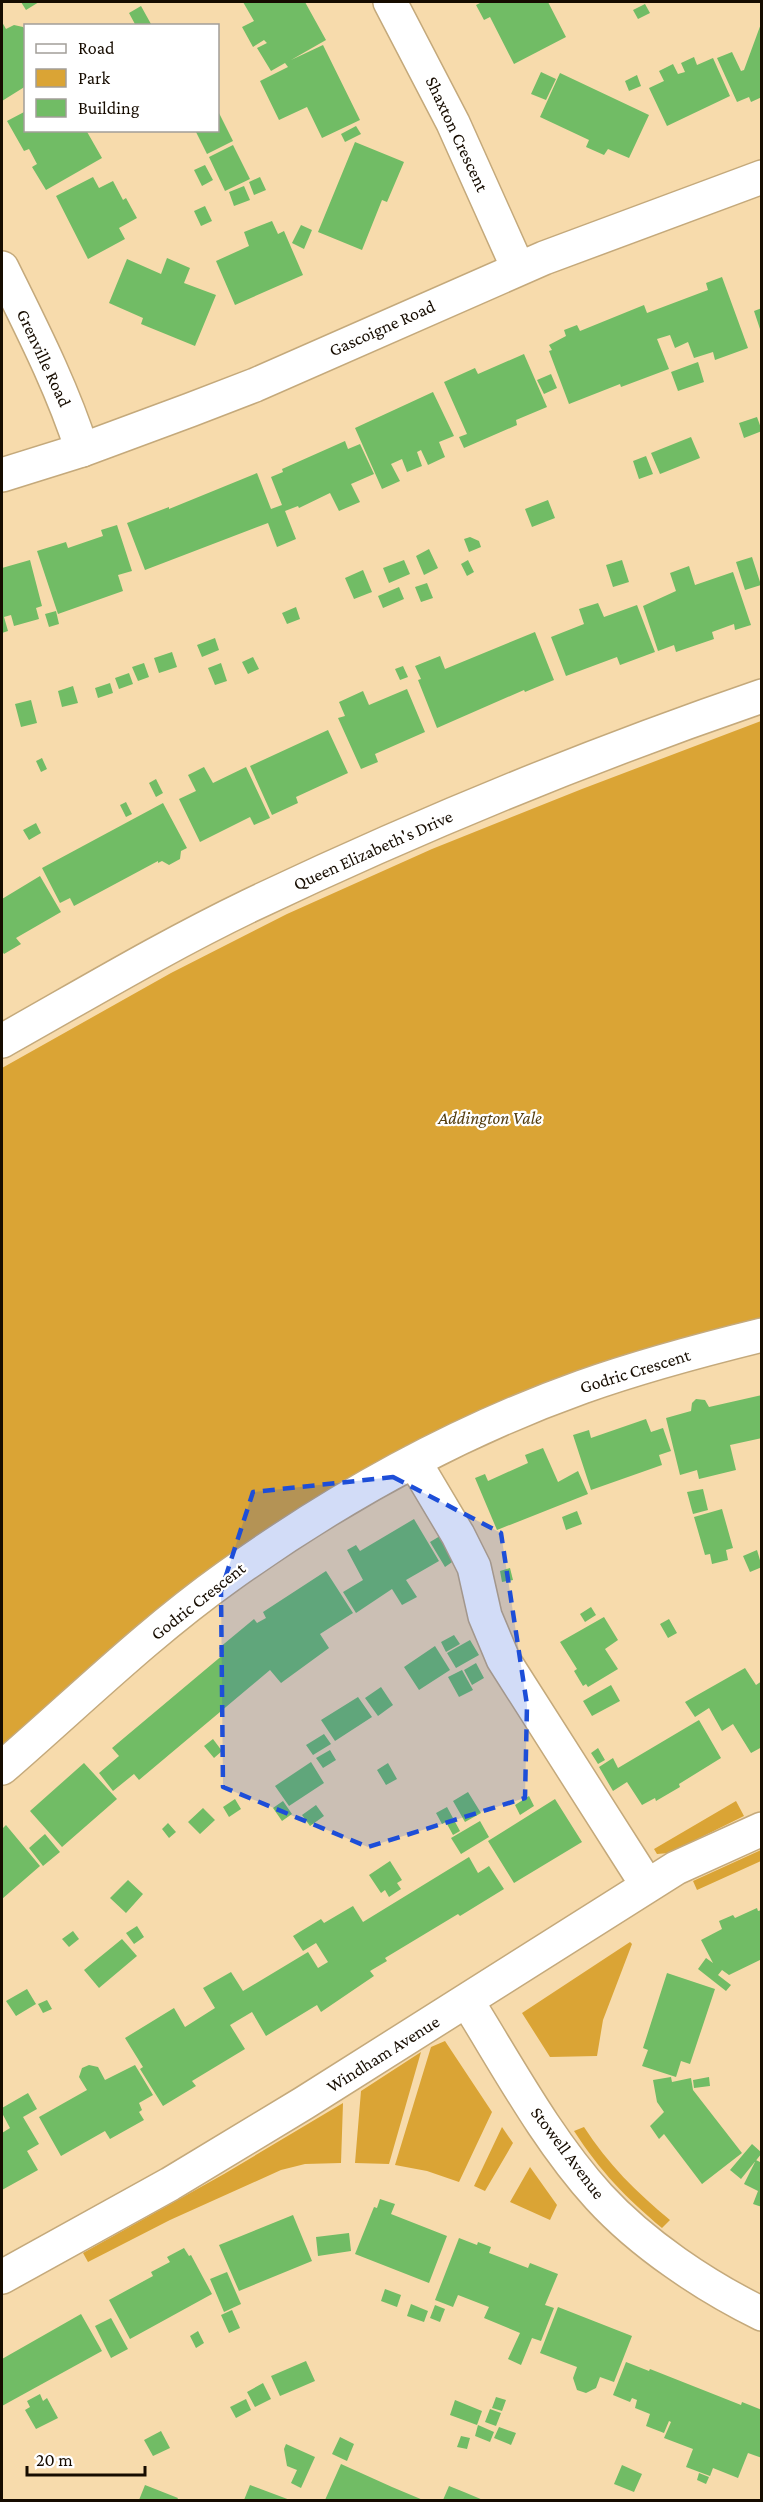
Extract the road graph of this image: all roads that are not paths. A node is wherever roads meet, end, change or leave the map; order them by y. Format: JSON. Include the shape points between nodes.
{"nodes":[{"id":1,"x":390,"y":2,"type":"edge"},
{"id":2,"x":762,"y":177,"type":"edge"},
{"id":3,"x":2,"y":268,"type":"edge"},
{"id":4,"x":518,"y":268,"type":"junction"},
{"id":5,"x":82,"y":450,"type":"junction"},
{"id":6,"x":2,"y":475,"type":"edge"},
{"id":7,"x":762,"y":696,"type":"edge"},
{"id":8,"x":2,"y":1041,"type":"edge"},
{"id":9,"x":762,"y":1335,"type":"edge"},
{"id":10,"x":414,"y":1461,"type":"junction"},
{"id":11,"x":2,"y":1768,"type":"edge"},
{"id":12,"x":762,"y":1829,"type":"edge"},
{"id":13,"x":647,"y":1886,"type":"junction"},
{"id":14,"x":467,"y":2001,"type":"junction"},
{"id":15,"x":2,"y":2277,"type":"edge"},
{"id":16,"x":762,"y":2314,"type":"edge"}],
"edges":[{"from":1,"to":4,"type":"street","name":"Shaxton Crescent","via":[[453,123]]},
{"from":2,"to":4,"type":"street","name":"Gascoigne Road"},
{"from":3,"to":5,"type":"street","name":"Grenville Road","via":[[55,380]]},
{"from":4,"to":5,"type":"street","name":"Gascoigne Road","via":[[255,385]]},
{"from":5,"to":6,"type":"street","name":"Gascoigne Road"},
{"from":7,"to":8,"type":"street","name":"Queen Elizabeth's Drive","via":[[530,783],[315,875],[186,939]]},
{"from":9,"to":10,"type":"street","name":"Godric Crescent","via":[[581,1387]]},
{"from":10,"to":11,"type":"street","name":"Godric Crescent","via":[[316,1517],[226,1577],[136,1649]]},
{"from":10,"to":13,"type":"street","via":[[474,1566],[485,1616],[503,1659]]},
{"from":12,"to":13,"type":"street","name":"Windham Avenue","via":[[700,1855]]},
{"from":13,"to":14,"type":"street","name":"Windham Avenue"},
{"from":14,"to":15,"type":"street","name":"Windham Avenue","via":[[170,2184]]},
{"from":14,"to":16,"type":"street","name":"Stowell Avenue","via":[[532,2105],[601,2199],[679,2264]]}]}
